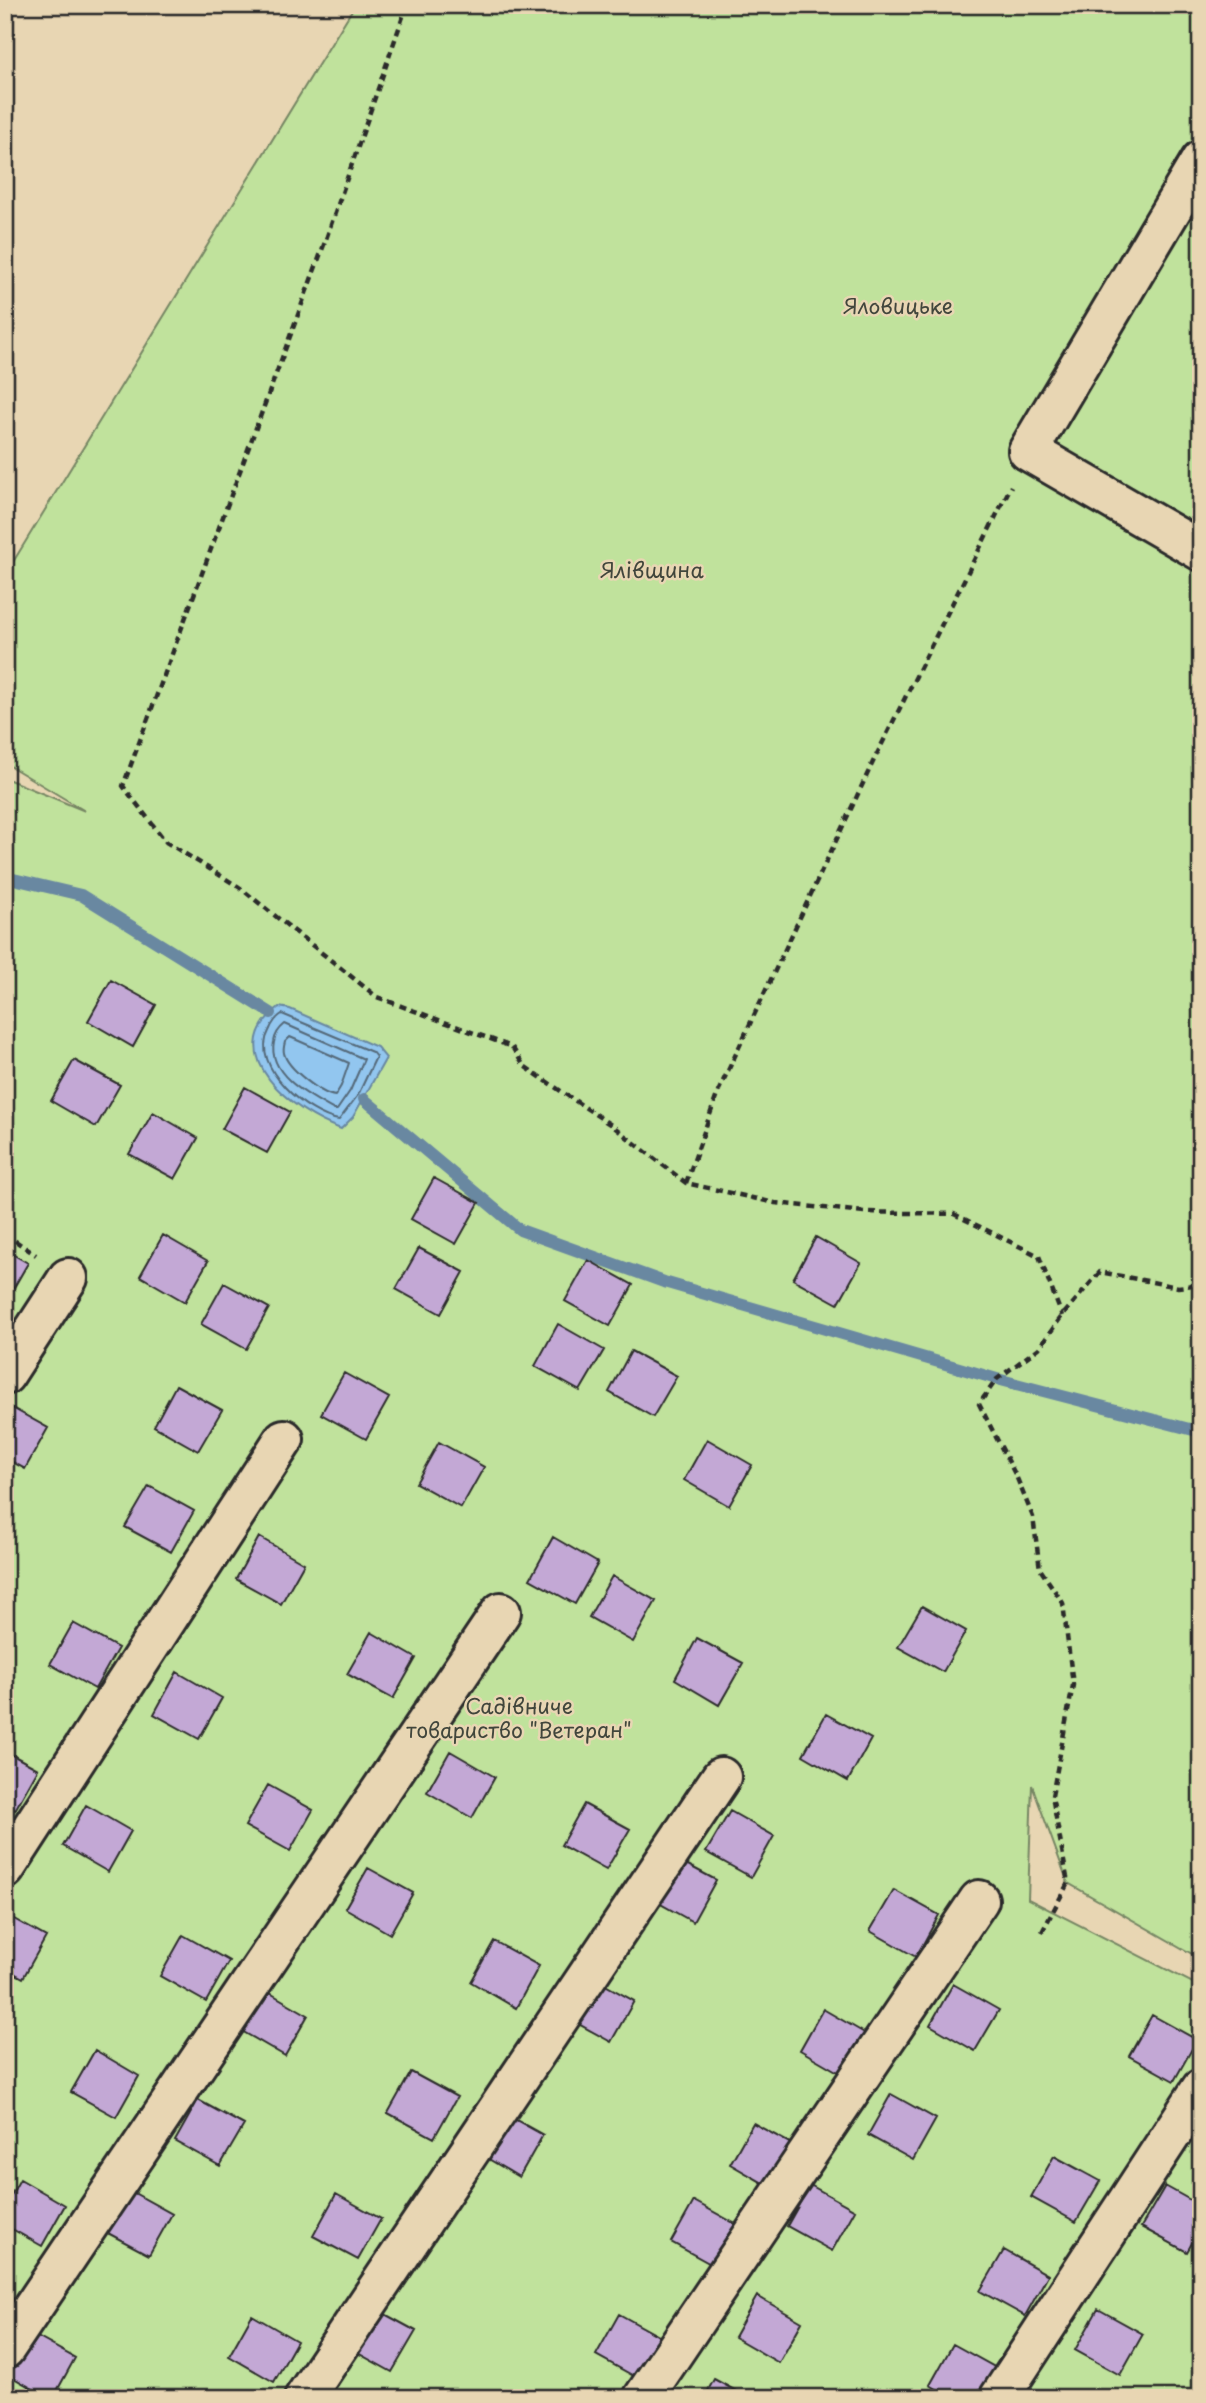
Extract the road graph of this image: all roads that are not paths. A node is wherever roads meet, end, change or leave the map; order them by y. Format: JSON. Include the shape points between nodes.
{"nodes":[{"id":1,"x":1201,"y":160,"type":"edge"},
{"id":2,"x":1201,"y":551,"type":"edge"},
{"id":3,"x":68,"y":1278,"type":"dead end"},
{"id":4,"x":5,"y":1375,"type":"edge"},
{"id":5,"x":284,"y":1439,"type":"dead end"},
{"id":6,"x":501,"y":1612,"type":"dead end"},
{"id":7,"x":721,"y":1777,"type":"dead end"},
{"id":8,"x":5,"y":1870,"type":"edge"},
{"id":9,"x":979,"y":1900,"type":"dead end"},
{"id":10,"x":1201,"y":2089,"type":"edge"},
{"id":11,"x":5,"y":2349,"type":"edge"},
{"id":12,"x":304,"y":2398,"type":"edge"},
{"id":13,"x":643,"y":2398,"type":"edge"},
{"id":14,"x":999,"y":2398,"type":"edge"}],
"edges":[{"from":1,"to":2,"type":"street","via":[[1028,450]]},
{"from":3,"to":4,"type":"street"},
{"from":5,"to":8,"type":"street"},
{"from":6,"to":11,"type":"street"},
{"from":7,"to":12,"type":"street"},
{"from":9,"to":13,"type":"street"},
{"from":10,"to":14,"type":"street"}]}
